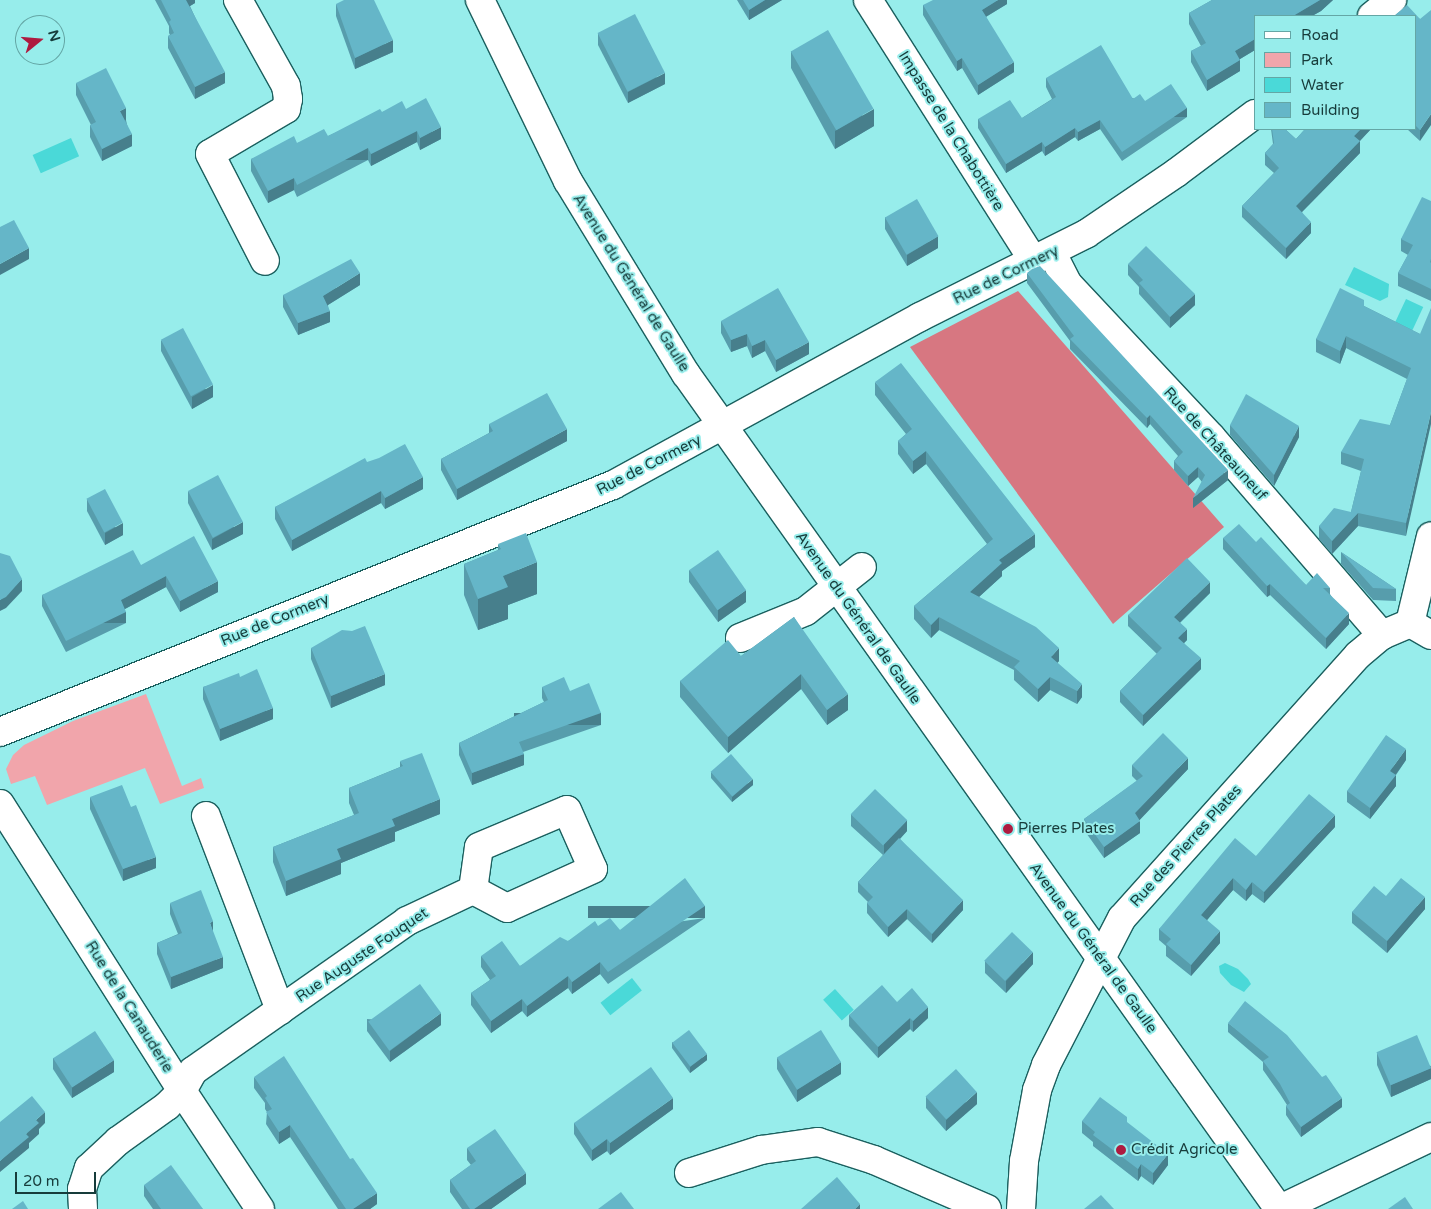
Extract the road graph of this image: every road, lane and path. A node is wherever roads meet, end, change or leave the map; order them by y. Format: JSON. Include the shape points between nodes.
{"nodes":[{"id":1,"x":238,"y":0,"type":"edge"},
{"id":2,"x":480,"y":0,"type":"edge"},
{"id":3,"x":868,"y":0,"type":"edge"},
{"id":4,"x":1392,"y":0,"type":"edge"},
{"id":5,"x":1373,"y":15,"type":"edge"},
{"id":6,"x":1254,"y":115,"type":"edge"},
{"id":7,"x":1043,"y":258,"type":"junction"},
{"id":8,"x":265,"y":261,"type":"dead end"},
{"id":9,"x":722,"y":427,"type":"junction"},
{"id":10,"x":1431,"y":536,"type":"edge"},
{"id":11,"x":862,"y":567,"type":"dead end"},
{"id":12,"x":836,"y":586,"type":"junction"},
{"id":13,"x":1420,"y":629,"type":"edge"},
{"id":14,"x":1382,"y":635,"type":"junction"},
{"id":15,"x":740,"y":638,"type":"dead end"},
{"id":16,"x":0,"y":732,"type":"edge"},
{"id":17,"x":0,"y":804,"type":"edge"},
{"id":18,"x":206,"y":816,"type":"dead end"},
{"id":19,"x":472,"y":890,"type":"dead end"},
{"id":20,"x":1101,"y":959,"type":"junction"},
{"id":21,"x":280,"y":1010,"type":"junction"},
{"id":22,"x":182,"y":1091,"type":"junction"},
{"id":23,"x":1431,"y":1137,"type":"edge"},
{"id":24,"x":689,"y":1173,"type":"dead end"},
{"id":25,"x":83,"y":1209,"type":"edge"},
{"id":26,"x":260,"y":1209,"type":"edge"},
{"id":27,"x":987,"y":1209,"type":"edge"},
{"id":28,"x":1021,"y":1209,"type":"edge"},
{"id":29,"x":1280,"y":1209,"type":"edge"}],
"edges":[{"from":1,"to":8,"type":"street","via":[[286,86],[288,99],[286,109],[210,154]]},
{"from":2,"to":9,"type":"street","name":"Avenue du Général de Gaulle","via":[[568,181]]},
{"from":3,"to":7,"type":"street","name":"Impasse de la Chabottière"},
{"from":4,"to":5,"type":"street"},
{"from":6,"to":7,"type":"street","name":"Rue de Cormery","via":[[1128,207]]},
{"from":7,"to":9,"type":"street","name":"Rue de Cormery","via":[[920,318]]},
{"from":7,"to":14,"type":"street","name":"Rue de Châteauneuf","via":[[1211,437]]},
{"from":9,"to":12,"type":"street","name":"Avenue du Général de Gaulle"},
{"from":9,"to":16,"type":"street","name":"Rue de Cormery","via":[[613,485]]},
{"from":10,"to":13,"type":"street","name":"Rue des Pierres Plates"},
{"from":11,"to":12,"type":"street"},
{"from":12,"to":15,"type":"street","via":[[806,611]]},
{"from":12,"to":20,"type":"street","name":"Avenue du Général de Gaulle"},
{"from":13,"to":14,"type":"street","name":"Rue des Pierres Plates"},
{"from":14,"to":20,"type":"street","name":"Rue des Pierres Plates","via":[[1358,655],[1127,912]]},
{"from":17,"to":22,"type":"street","name":"Rue de la Canauderie"},
{"from":18,"to":21,"type":"street","name":"Rue Auguste Fouquet"},
{"from":19,"to":21,"type":"street","name":"Rue Auguste Fouquet","via":[[408,921]]},
{"from":20,"to":28,"type":"street","name":"Rue des Pierres Plates","via":[[1074,1013],[1057,1038],[1037,1090],[1024,1161]]},
{"from":20,"to":29,"type":"street","name":"Avenue du Général de Gaulle"},
{"from":21,"to":22,"type":"street","name":"Rue Auguste Fouquet","via":[[194,1071]]},
{"from":22,"to":25,"type":"street","name":"Rue Auguste Fouquet","via":[[94,1161],[84,1177]]},
{"from":22,"to":26,"type":"street","name":"Rue de la Canauderie"},
{"from":23,"to":29,"type":"street"},
{"from":24,"to":27,"type":"street","via":[[761,1150],[818,1142],[874,1160]]}]}
